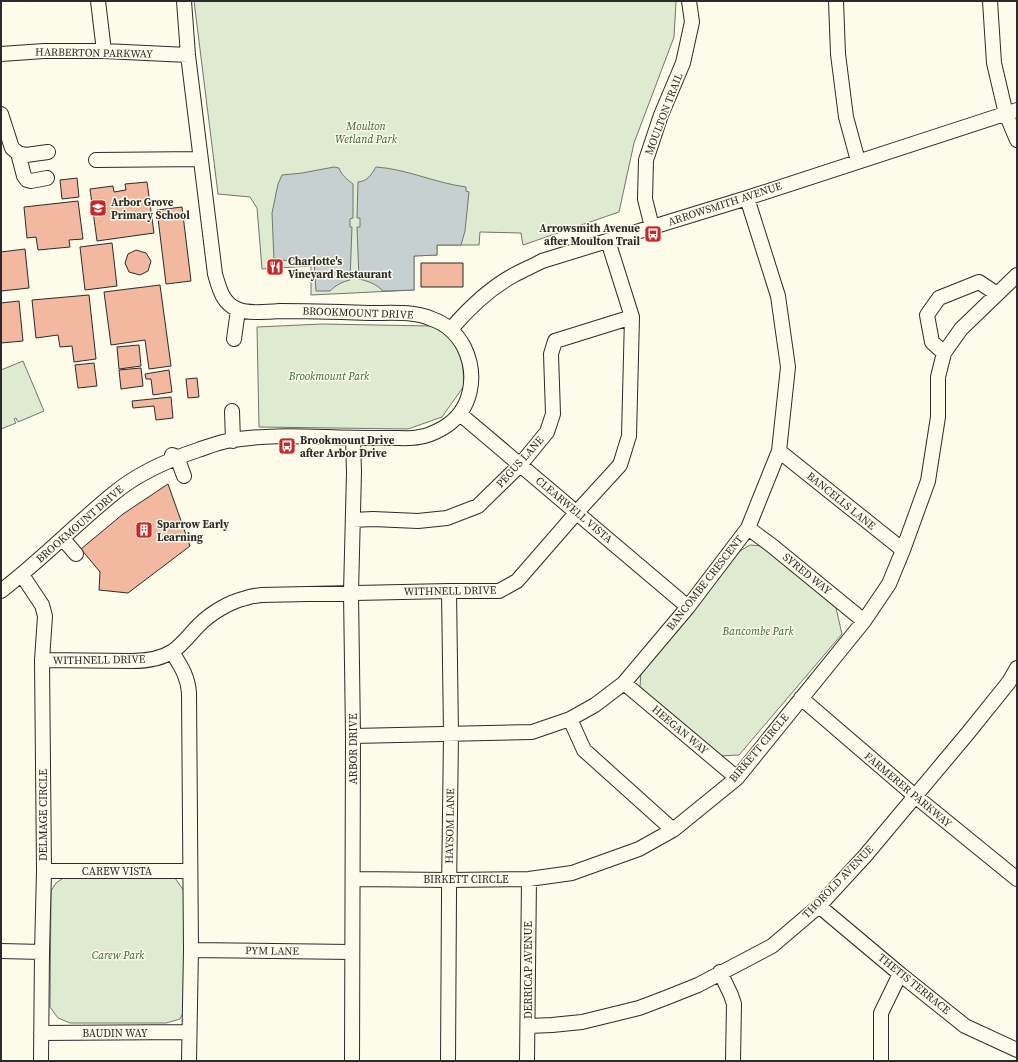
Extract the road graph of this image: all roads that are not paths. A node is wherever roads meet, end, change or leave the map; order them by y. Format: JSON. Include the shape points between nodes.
{"nodes":[{"id":1,"x":98,"y":1,"type":"edge"},
{"id":2,"x":184,"y":1,"type":"edge"},
{"id":3,"x":689,"y":1,"type":"edge"},
{"id":4,"x":836,"y":1,"type":"edge"},
{"id":5,"x":990,"y":1,"type":"edge"},
{"id":6,"x":104,"y":51,"type":"junction"},
{"id":7,"x":1,"y":54,"type":"edge"},
{"id":8,"x":188,"y":55,"type":"junction"},
{"id":9,"x":1011,"y":112,"type":"edge"},
{"id":10,"x":1,"y":114,"type":"edge"},
{"id":11,"x":1017,"y":140,"type":"edge"},
{"id":12,"x":48,"y":152,"type":"dead end"},
{"id":13,"x":18,"y":153,"type":"junction"},
{"id":14,"x":200,"y":159,"type":"junction"},
{"id":15,"x":96,"y":160,"type":"dead end"},
{"id":16,"x":858,"y":162,"type":"junction"},
{"id":17,"x":47,"y":178,"type":"dead end"},
{"id":18,"x":747,"y":198,"type":"junction"},
{"id":19,"x":652,"y":227,"type":"junction"},
{"id":20,"x":608,"y":241,"type":"junction"},
{"id":21,"x":1017,"y":275,"type":"edge"},
{"id":22,"x":998,"y":294,"type":"junction"},
{"id":23,"x":238,"y":310,"type":"junction"},
{"id":24,"x":632,"y":317,"type":"junction"},
{"id":25,"x":451,"y":329,"type":"junction"},
{"id":26,"x":234,"y":339,"type":"dead end"},
{"id":27,"x":944,"y":353,"type":"junction"},
{"id":28,"x":232,"y":411,"type":"dead end"},
{"id":29,"x":460,"y":414,"type":"junction"},
{"id":30,"x":353,"y":438,"type":"junction"},
{"id":31,"x":233,"y":440,"type":"junction"},
{"id":32,"x":779,"y":451,"type":"junction"},
{"id":33,"x":174,"y":456,"type":"junction"},
{"id":34,"x":520,"y":465,"type":"junction"},
{"id":35,"x":184,"y":476,"type":"dead end"},
{"id":36,"x":577,"y":512,"type":"junction"},
{"id":37,"x":353,"y":520,"type":"junction"},
{"id":38,"x":748,"y":528,"type":"junction"},
{"id":39,"x":63,"y":539,"type":"junction"},
{"id":40,"x":904,"y":550,"type":"junction"},
{"id":41,"x":76,"y":554,"type":"dead end"},
{"id":42,"x":22,"y":575,"type":"junction"},
{"id":43,"x":1,"y":591,"type":"edge"},
{"id":44,"x":449,"y":591,"type":"junction"},
{"id":45,"x":351,"y":593,"type":"junction"},
{"id":46,"x":688,"y":607,"type":"junction"},
{"id":47,"x":864,"y":621,"type":"junction"},
{"id":48,"x":172,"y":652,"type":"junction"},
{"id":49,"x":42,"y":660,"type":"junction"},
{"id":50,"x":1017,"y":668,"type":"edge"},
{"id":51,"x":624,"y":683,"type":"junction"},
{"id":52,"x":1013,"y":686,"type":"edge"},
{"id":53,"x":801,"y":698,"type":"junction"},
{"id":54,"x":570,"y":719,"type":"junction"},
{"id":55,"x":451,"y":734,"type":"junction"},
{"id":56,"x":353,"y":736,"type":"junction"},
{"id":57,"x":736,"y":778,"type":"junction"},
{"id":58,"x":915,"y":796,"type":"junction"},
{"id":59,"x":673,"y":830,"type":"junction"},
{"id":60,"x":44,"y":871,"type":"junction"},
{"id":61,"x":190,"y":871,"type":"junction"},
{"id":62,"x":353,"y":879,"type":"junction"},
{"id":63,"x":529,"y":879,"type":"junction"},
{"id":64,"x":1017,"y":879,"type":"edge"},
{"id":65,"x":449,"y":880,"type":"junction"},
{"id":66,"x":819,"y":906,"type":"junction"},
{"id":67,"x":191,"y":950,"type":"junction"},
{"id":68,"x":1,"y":951,"type":"edge"},
{"id":69,"x":42,"y":952,"type":"junction"},
{"id":70,"x":352,"y":952,"type":"junction"},
{"id":71,"x":720,"y":972,"type":"junction"},
{"id":72,"x":900,"y":974,"type":"junction"},
{"id":73,"x":528,"y":1026,"type":"junction"},
{"id":74,"x":189,"y":1032,"type":"junction"},
{"id":75,"x":41,"y":1033,"type":"junction"},
{"id":76,"x":1017,"y":1050,"type":"edge"},
{"id":77,"x":41,"y":1061,"type":"edge"},
{"id":78,"x":189,"y":1061,"type":"edge"},
{"id":79,"x":352,"y":1061,"type":"edge"},
{"id":80,"x":448,"y":1061,"type":"edge"},
{"id":81,"x":528,"y":1061,"type":"edge"},
{"id":82,"x":733,"y":1061,"type":"edge"},
{"id":83,"x":881,"y":1061,"type":"edge"}],
"edges":[{"from":1,"to":6,"type":"street"},
{"from":2,"to":8,"type":"street"},
{"from":3,"to":19,"type":"street","name":"MOULTON TRAIL","via":[[692,22],[683,63],[661,115],[646,160],[645,199]]},
{"from":4,"to":16,"type":"street","via":[[838,54],[846,117]]},
{"from":5,"to":9,"type":"street","via":[[994,62]]},
{"from":6,"to":7,"type":"street","name":"HARBERTON PARKWAY"},
{"from":6,"to":8,"type":"street","name":"HARBERTON PARKWAY"},
{"from":8,"to":14,"type":"street"},
{"from":9,"to":11,"type":"street"},
{"from":9,"to":16,"type":"street","name":"ARROWSMITH AVENUE"},
{"from":10,"to":13,"type":"street","via":[[12,148]]},
{"from":12,"to":13,"type":"street","via":[[26,155]]},
{"from":13,"to":17,"type":"street","via":[[27,180]]},
{"from":14,"to":15,"type":"street"},
{"from":14,"to":23,"type":"street","via":[[215,274],[226,302]]},
{"from":16,"to":18,"type":"street","name":"ARROWSMITH AVENUE"},
{"from":18,"to":19,"type":"street","name":"ARROWSMITH AVENUE"},
{"from":18,"to":32,"type":"street","name":"BANCOMBE CRESCENT","via":[[778,296],[788,367]]},
{"from":19,"to":20,"type":"street","name":"ARROWSMITH AVENUE"},
{"from":20,"to":24,"type":"street","name":"WITHNELL DRIVE"},
{"from":20,"to":25,"type":"street","name":"ARROWSMITH AVENUE","via":[[542,261],[513,275],[469,309]]},
{"from":21,"to":22,"type":"street","name":"BIRKETT CIRCLE"},
{"from":22,"to":27,"type":"street","name":"BIRKETT CIRCLE","via":[[961,329]]},
{"from":22,"to":27,"type":"street","via":[[979,282],[939,298],[927,315],[932,342]]},
{"from":23,"to":25,"type":"street","name":"BROOKMOUNT DRIVE","via":[[414,314],[434,319]]},
{"from":23,"to":26,"type":"street"},
{"from":24,"to":34,"type":"street","name":"PEGUS LANE","via":[[555,341],[551,354],[553,414],[547,432]]},
{"from":24,"to":36,"type":"street","name":"WITHNELL DRIVE","via":[[629,436],[620,465]]},
{"from":25,"to":29,"type":"street","name":"BROOKMOUNT DRIVE","via":[[463,345],[470,365],[471,386]]},
{"from":27,"to":40,"type":"street","name":"BIRKETT CIRCLE","via":[[938,377],[938,416],[928,481]]},
{"from":28,"to":31,"type":"street"},
{"from":29,"to":30,"type":"street","name":"BROOKMOUNT DRIVE","via":[[445,427],[419,438]]},
{"from":29,"to":34,"type":"street","name":"CLEARWELL VISTA"},
{"from":30,"to":31,"type":"street","name":"BROOKMOUNT DRIVE"},
{"from":30,"to":37,"type":"street","name":"ARBOR DRIVE"},
{"from":31,"to":33,"type":"street","name":"BROOKMOUNT DRIVE"},
{"from":32,"to":38,"type":"street","name":"BANCOMBE CRESCENT"},
{"from":32,"to":40,"type":"street","name":"BANCELLS LANE"},
{"from":33,"to":35,"type":"street"},
{"from":33,"to":39,"type":"street","name":"BROOKMOUNT DRIVE","via":[[114,492]]},
{"from":34,"to":36,"type":"street","name":"CLEARWELL VISTA"},
{"from":34,"to":37,"type":"street","name":"PEGUS LANE","via":[[478,506],[446,518],[418,521]]},
{"from":36,"to":44,"type":"street","name":"WITHNELL DRIVE","via":[[517,581],[499,591]]},
{"from":36,"to":46,"type":"street","name":"CLEARWELL VISTA"},
{"from":37,"to":45,"type":"street","name":"ARBOR DRIVE"},
{"from":38,"to":46,"type":"street","name":"BANCOMBE CRESCENT"},
{"from":38,"to":47,"type":"street","name":"SYRED WAY"},
{"from":39,"to":41,"type":"street"},
{"from":39,"to":42,"type":"street","name":"BROOKMOUNT DRIVE"},
{"from":40,"to":47,"type":"street","name":"BIRKETT CIRCLE","via":[[889,584]]},
{"from":42,"to":43,"type":"street","name":"BROOKMOUNT DRIVE"},
{"from":42,"to":49,"type":"street","name":"DELMAGE CIRCLE","via":[[42,605],[45,616]]},
{"from":44,"to":45,"type":"street","name":"WITHNELL DRIVE"},
{"from":44,"to":55,"type":"street","name":"HAYSOM LANE"},
{"from":45,"to":48,"type":"street","name":"WITHNELL DRIVE","via":[[246,597],[208,616]]},
{"from":45,"to":56,"type":"street","name":"ARBOR DRIVE"},
{"from":46,"to":51,"type":"street","name":"BANCOMBE CRESCENT"},
{"from":47,"to":53,"type":"street","name":"BIRKETT CIRCLE"},
{"from":48,"to":49,"type":"street","name":"WITHNELL DRIVE","via":[[144,661]]},
{"from":48,"to":61,"type":"street","via":[[189,684]]},
{"from":49,"to":60,"type":"street","name":"DELMAGE CIRCLE"},
{"from":50,"to":52,"type":"street","name":"THOROLD AVENUE"},
{"from":51,"to":54,"type":"street","name":"BANCOMBE CRESCENT","via":[[595,705]]},
{"from":51,"to":57,"type":"street","name":"HEEGAN WAY"},
{"from":52,"to":58,"type":"street","name":"THOROLD AVENUE"},
{"from":53,"to":57,"type":"street","name":"BIRKETT CIRCLE"},
{"from":53,"to":58,"type":"street","name":"FARMERER PARKWAY"},
{"from":54,"to":55,"type":"street","name":"BANCOMBE CRESCENT","via":[[532,732]]},
{"from":54,"to":59,"type":"street","via":[[584,750]]},
{"from":55,"to":56,"type":"street","name":"BANCOMBE CRESCENT"},
{"from":55,"to":65,"type":"street","name":"HAYSOM LANE"},
{"from":56,"to":62,"type":"street","name":"ARBOR DRIVE"},
{"from":57,"to":59,"type":"street","name":"BIRKETT CIRCLE"},
{"from":58,"to":64,"type":"street","name":"FARMERER PARKWAY"},
{"from":58,"to":66,"type":"street","name":"THOROLD AVENUE"},
{"from":59,"to":63,"type":"street","name":"BIRKETT CIRCLE","via":[[640,849],[572,873]]},
{"from":60,"to":61,"type":"street","name":"CAREW VISTA"},
{"from":60,"to":69,"type":"street","name":"DELMAGE CIRCLE"},
{"from":61,"to":67,"type":"street"},
{"from":62,"to":65,"type":"street","name":"BIRKETT CIRCLE"},
{"from":62,"to":70,"type":"street","name":"ARBOR DRIVE"},
{"from":63,"to":65,"type":"street","name":"BIRKETT CIRCLE"},
{"from":63,"to":73,"type":"street","name":"DERRICAP AVENUE"},
{"from":65,"to":80,"type":"street","name":"HAYSOM LANE"},
{"from":66,"to":71,"type":"street","name":"THOROLD AVENUE","via":[[772,946]]},
{"from":66,"to":72,"type":"street","name":"THETIS TERRACE"},
{"from":67,"to":70,"type":"street","name":"PYM LANE"},
{"from":67,"to":74,"type":"street"},
{"from":68,"to":69,"type":"street"},
{"from":69,"to":75,"type":"street","name":"DELMAGE CIRCLE"},
{"from":70,"to":79,"type":"street","name":"ARBOR DRIVE"},
{"from":71,"to":73,"type":"street","name":"THOROLD AVENUE","via":[[698,984],[639,1008],[582,1022]]},
{"from":71,"to":82,"type":"street","via":[[734,1004]]},
{"from":72,"to":76,"type":"street","name":"THETIS TERRACE","via":[[965,1026]]},
{"from":72,"to":83,"type":"street","via":[[881,1013]]},
{"from":73,"to":81,"type":"street","name":"DERRICAP AVENUE"},
{"from":74,"to":75,"type":"street","name":"BAUDIN WAY"},
{"from":74,"to":78,"type":"street"},
{"from":75,"to":77,"type":"street","name":"DELMAGE CIRCLE"}]}
